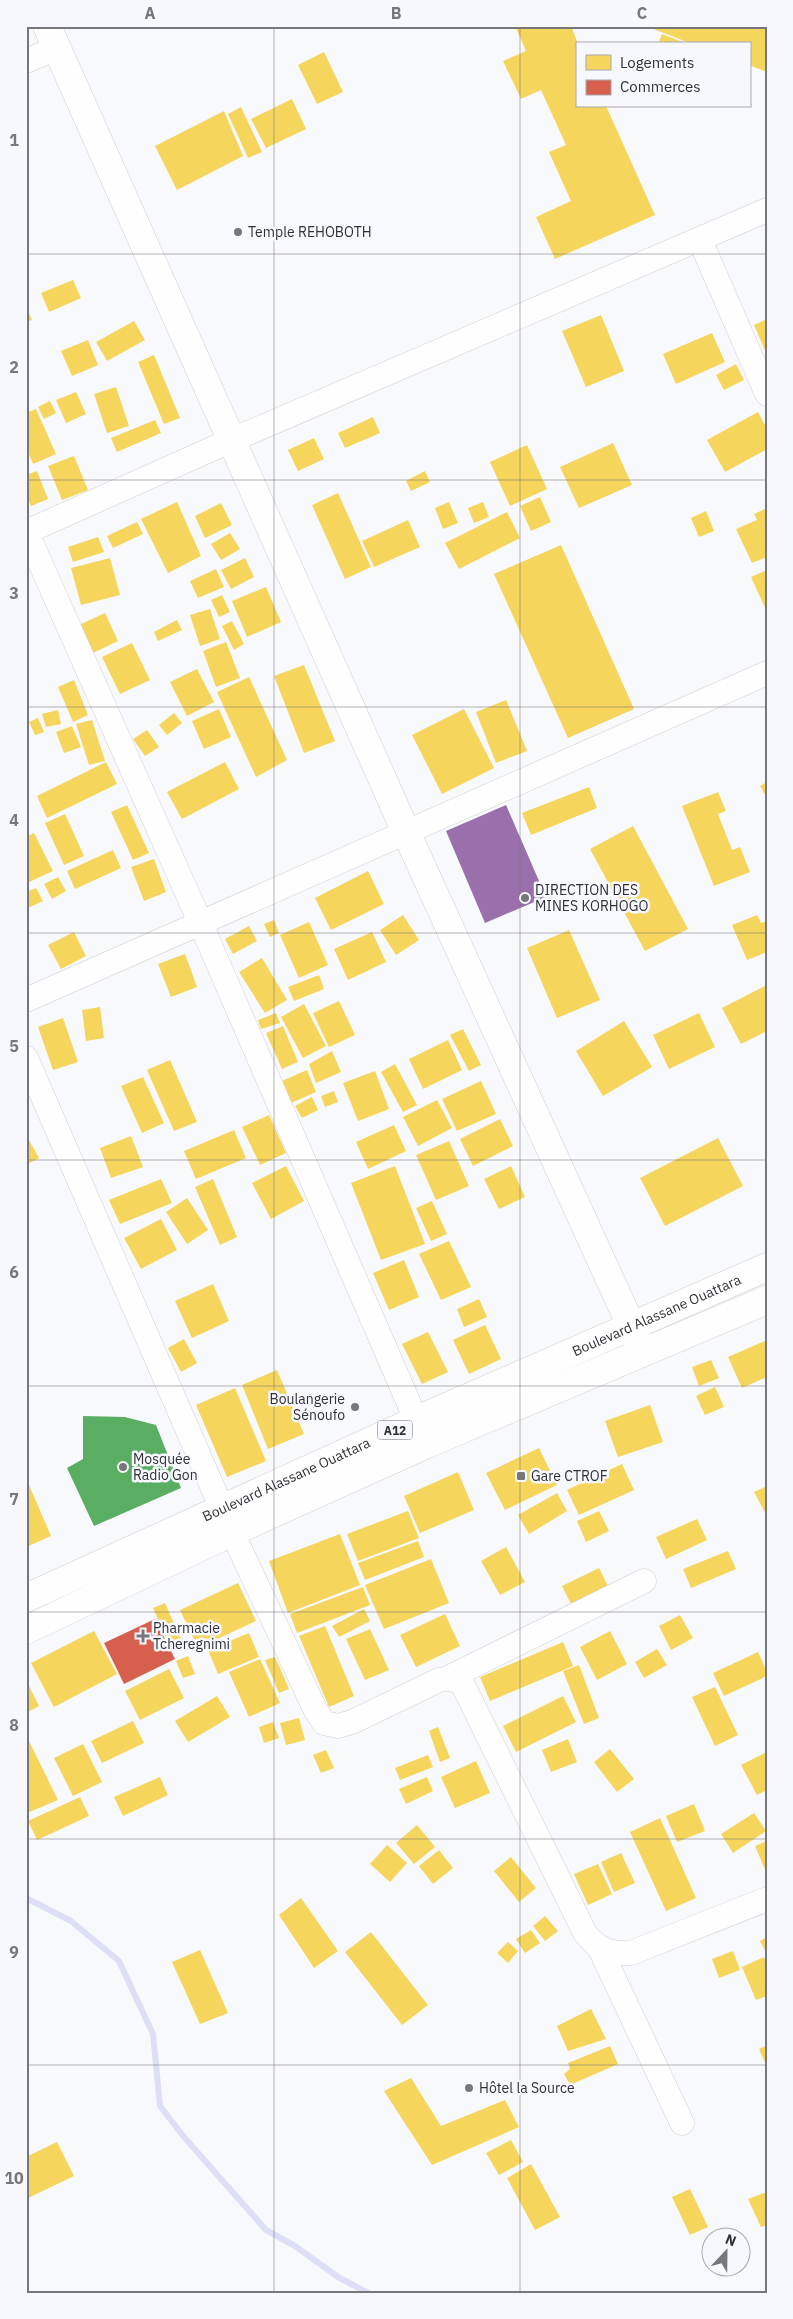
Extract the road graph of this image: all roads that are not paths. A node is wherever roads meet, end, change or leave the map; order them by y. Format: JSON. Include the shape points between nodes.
{"nodes":[{"id":1,"x":52,"y":37,"type":"edge"},
{"id":2,"x":26,"y":61,"type":"edge"},
{"id":3,"x":767,"y":210,"type":"edge"},
{"id":4,"x":700,"y":240,"type":"junction"},
{"id":5,"x":767,"y":394,"type":"edge"},
{"id":6,"x":232,"y":440,"type":"junction"},
{"id":7,"x":26,"y":532,"type":"edge"},
{"id":8,"x":767,"y":672,"type":"edge"},
{"id":9,"x":406,"y":832,"type":"junction"},
{"id":10,"x":200,"y":922,"type":"junction"},
{"id":11,"x":26,"y":1000,"type":"edge"},
{"id":12,"x":26,"y":1058,"type":"edge"},
{"id":13,"x":767,"y":1267,"type":"edge"},
{"id":14,"x":767,"y":1300,"type":"edge"},
{"id":15,"x":631,"y":1325,"type":"junction"},
{"id":16,"x":643,"y":1352,"type":"junction"},
{"id":17,"x":422,"y":1432,"type":"junction"},
{"id":18,"x":227,"y":1521,"type":"junction"},
{"id":19,"x":644,"y":1581,"type":"dead end"},
{"id":20,"x":26,"y":1598,"type":"edge"},
{"id":21,"x":26,"y":1630,"type":"edge"},
{"id":22,"x":448,"y":1678,"type":"junction"},
{"id":23,"x":767,"y":1900,"type":"edge"},
{"id":24,"x":600,"y":1949,"type":"junction"},
{"id":25,"x":682,"y":2123,"type":"dead end"}],
"edges":[{"from":1,"to":2,"type":"street"},
{"from":1,"to":6,"type":"street"},
{"from":3,"to":4,"type":"street"},
{"from":4,"to":5,"type":"street"},
{"from":4,"to":6,"type":"street"},
{"from":6,"to":7,"type":"street"},
{"from":6,"to":9,"type":"street"},
{"from":7,"to":10,"type":"street"},
{"from":8,"to":9,"type":"street"},
{"from":9,"to":10,"type":"street"},
{"from":9,"to":15,"type":"street"},
{"from":10,"to":11,"type":"street"},
{"from":10,"to":17,"type":"street"},
{"from":12,"to":18,"type":"street"},
{"from":13,"to":15,"type":"street","name":"Boulevard Alassane Ouattara","number":"A12"},
{"from":14,"to":16,"type":"street","name":"Boulevard Alassane Ouattara","number":"A12"},
{"from":15,"to":16,"type":"street"},
{"from":15,"to":17,"type":"street","name":"Boulevard Alassane Ouattara","number":"A12"},
{"from":16,"to":17,"type":"street","name":"Boulevard Alassane Ouattara","number":"A12"},
{"from":17,"to":18,"type":"street","name":"Boulevard Alassane Ouattara","number":"A12"},
{"from":18,"to":20,"type":"street","name":"Boulevard Alassane Ouattara","number":"A12"},
{"from":18,"to":21,"type":"street","name":"Boulevard Alassane Ouattara","number":"A12"},
{"from":18,"to":22,"type":"street","via":[[324,1723],[338,1726],[352,1722]]},
{"from":19,"to":22,"type":"street"},
{"from":22,"to":24,"type":"street","via":[[456,1679],[462,1685],[585,1933]]},
{"from":23,"to":24,"type":"street","via":[[631,1953],[614,1954]]},
{"from":24,"to":25,"type":"street"}]}
